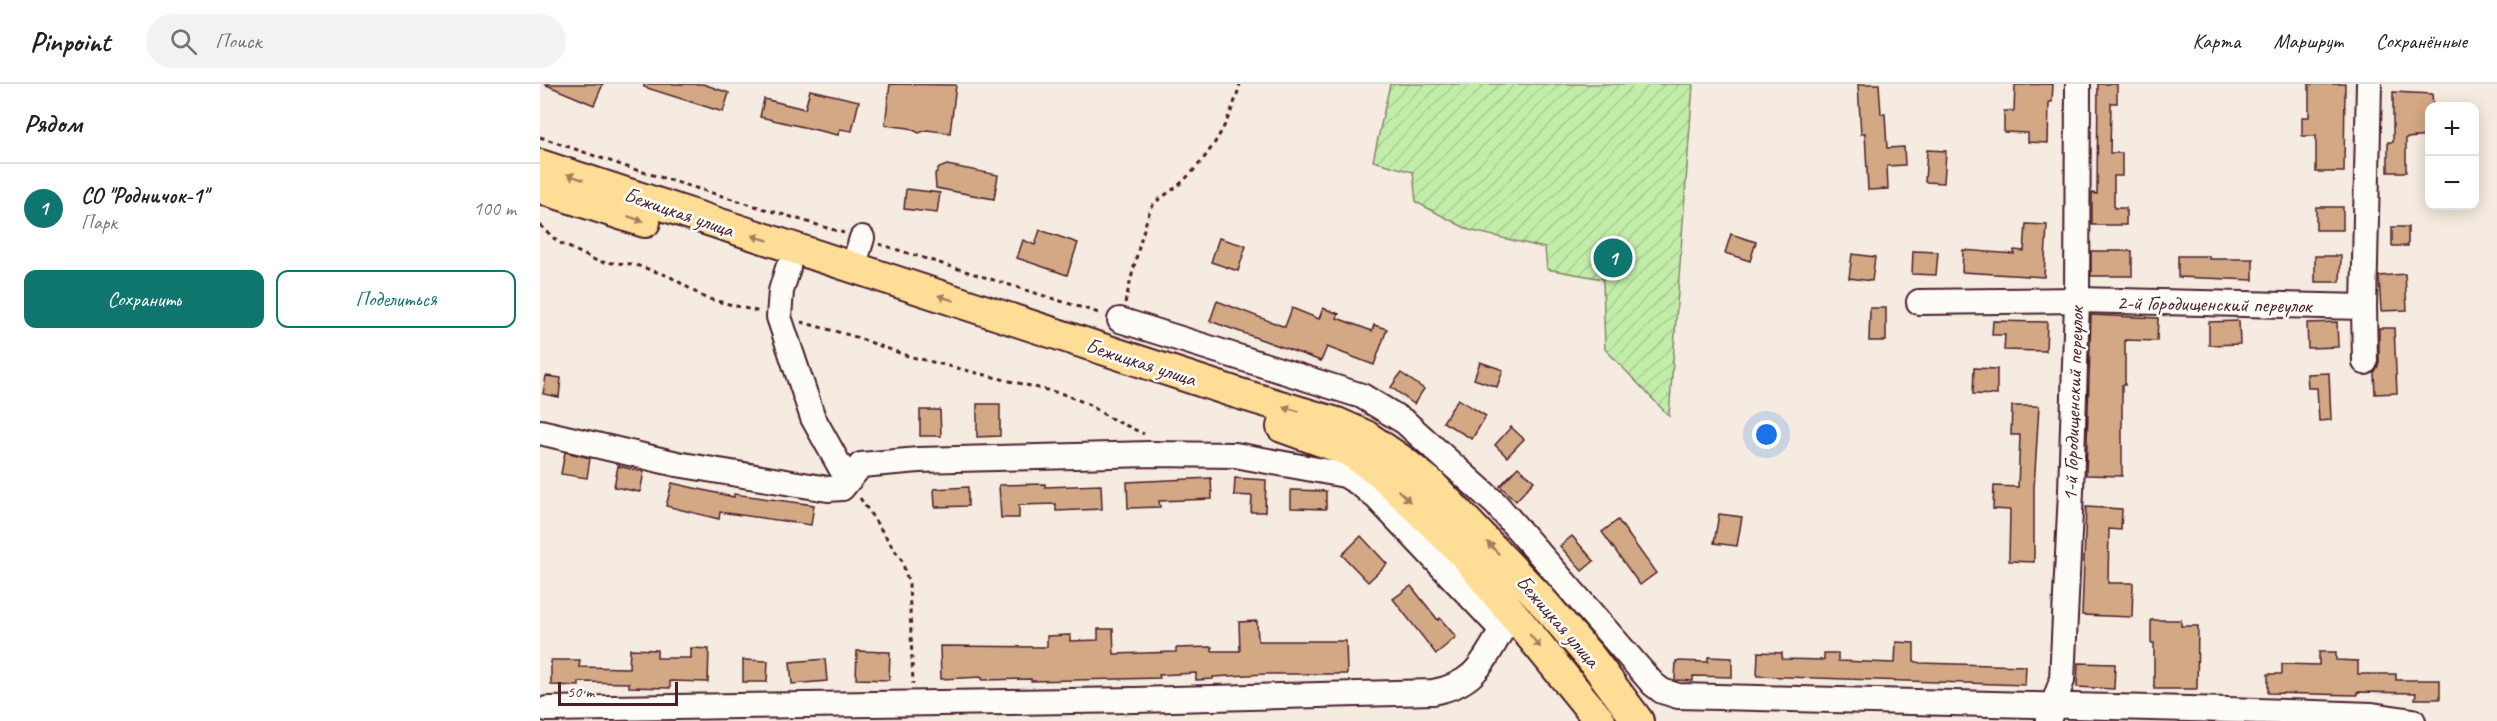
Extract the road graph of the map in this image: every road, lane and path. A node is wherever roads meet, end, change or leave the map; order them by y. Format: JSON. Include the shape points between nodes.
{"nodes":[{"id":1,"x":1240,"y":84,"type":"edge"},
{"id":2,"x":2078,"y":84,"type":"edge"},
{"id":3,"x":2369,"y":84,"type":"edge"},
{"id":4,"x":540,"y":137,"type":"edge"},
{"id":5,"x":540,"y":165,"type":"edge"},
{"id":6,"x":540,"y":188,"type":"edge"},
{"id":7,"x":540,"y":225,"type":"edge"},
{"id":8,"x":862,"y":238,"type":"junction"},
{"id":9,"x":788,"y":268,"type":"junction"},
{"id":10,"x":853,"y":268,"type":"junction"},
{"id":11,"x":2077,"y":300,"type":"junction"},
{"id":12,"x":1919,"y":302,"type":"dead end"},
{"id":13,"x":2364,"y":307,"type":"junction"},
{"id":14,"x":779,"y":317,"type":"junction"},
{"id":15,"x":1120,"y":320,"type":"junction"},
{"id":16,"x":2365,"y":362,"type":"dead end"},
{"id":17,"x":1347,"y":391,"type":"junction"},
{"id":18,"x":1337,"y":423,"type":"junction"},
{"id":19,"x":540,"y":432,"type":"edge"},
{"id":20,"x":1174,"y":454,"type":"junction"},
{"id":21,"x":847,"y":479,"type":"junction"},
{"id":22,"x":547,"y":709,"type":"dead end"},
{"id":23,"x":915,"y":712,"type":"edge"},
{"id":24,"x":659,"y":714,"type":"edge"},
{"id":25,"x":2051,"y":714,"type":"edge"},
{"id":26,"x":1600,"y":721,"type":"edge"},
{"id":27,"x":1638,"y":721,"type":"edge"},
{"id":28,"x":2414,"y":721,"type":"edge"}],
"edges":[{"from":1,"to":15,"type":"path","via":[[1234,107],[1204,159],[1151,206]]},
{"from":2,"to":11,"type":"street","name":"1-й Городищенский переулок"},
{"from":3,"to":13,"type":"street"},
{"from":4,"to":8,"type":"path"},
{"from":10,"to":5,"type":"main road","name":"Бежицкая улица","one_way":true},
{"from":6,"to":9,"type":"main road","name":"Бежицкая улица","one_way":true},
{"from":7,"to":14,"type":"path","via":[[558,242],[599,262],[633,264],[669,276],[705,298]]},
{"from":8,"to":10,"type":"street"},
{"from":8,"to":15,"type":"path"},
{"from":9,"to":14,"type":"street"},
{"from":9,"to":26,"type":"main road","name":"Бежицкая улица","one_way":true,"via":[[1348,451],[1381,473],[1464,555]]},
{"from":18,"to":10,"type":"main road","name":"Бежицкая улица","one_way":true},
{"from":11,"to":12,"type":"street","name":"2-й Городищенский переулок"},
{"from":11,"to":13,"type":"street","name":"2-й Городищенский переулок"},
{"from":11,"to":25,"type":"street","name":"1-й Городищенский переулок","via":[[2062,680]]},
{"from":13,"to":16,"type":"street"},
{"from":14,"to":20,"type":"path","via":[[853,336],[908,356],[1063,394],[1162,442]]},
{"from":14,"to":21,"type":"street","via":[[813,418]]},
{"from":15,"to":17,"type":"street"},
{"from":17,"to":18,"type":"street"},
{"from":17,"to":25,"type":"street","via":[[1373,401],[1405,422],[1474,482],[1662,691],[1678,696]]},
{"from":27,"to":18,"type":"main road","name":"Бежицкая улица","one_way":true,"via":[[1536,594],[1430,483],[1366,436]]},
{"from":19,"to":21,"type":"street","via":[[678,464],[828,489],[842,488]]},
{"from":20,"to":21,"type":"street","via":[[919,460],[861,465]]},
{"from":20,"to":23,"type":"street","via":[[1235,455],[1346,476],[1360,484],[1502,630],[1481,665],[1465,682],[1433,692],[1135,700]]},
{"from":21,"to":23,"type":"path","via":[[902,561],[909,584]]},
{"from":22,"to":24,"type":"street"},
{"from":23,"to":24,"type":"street"},
{"from":25,"to":28,"type":"street","via":[[2372,715]]}]}
